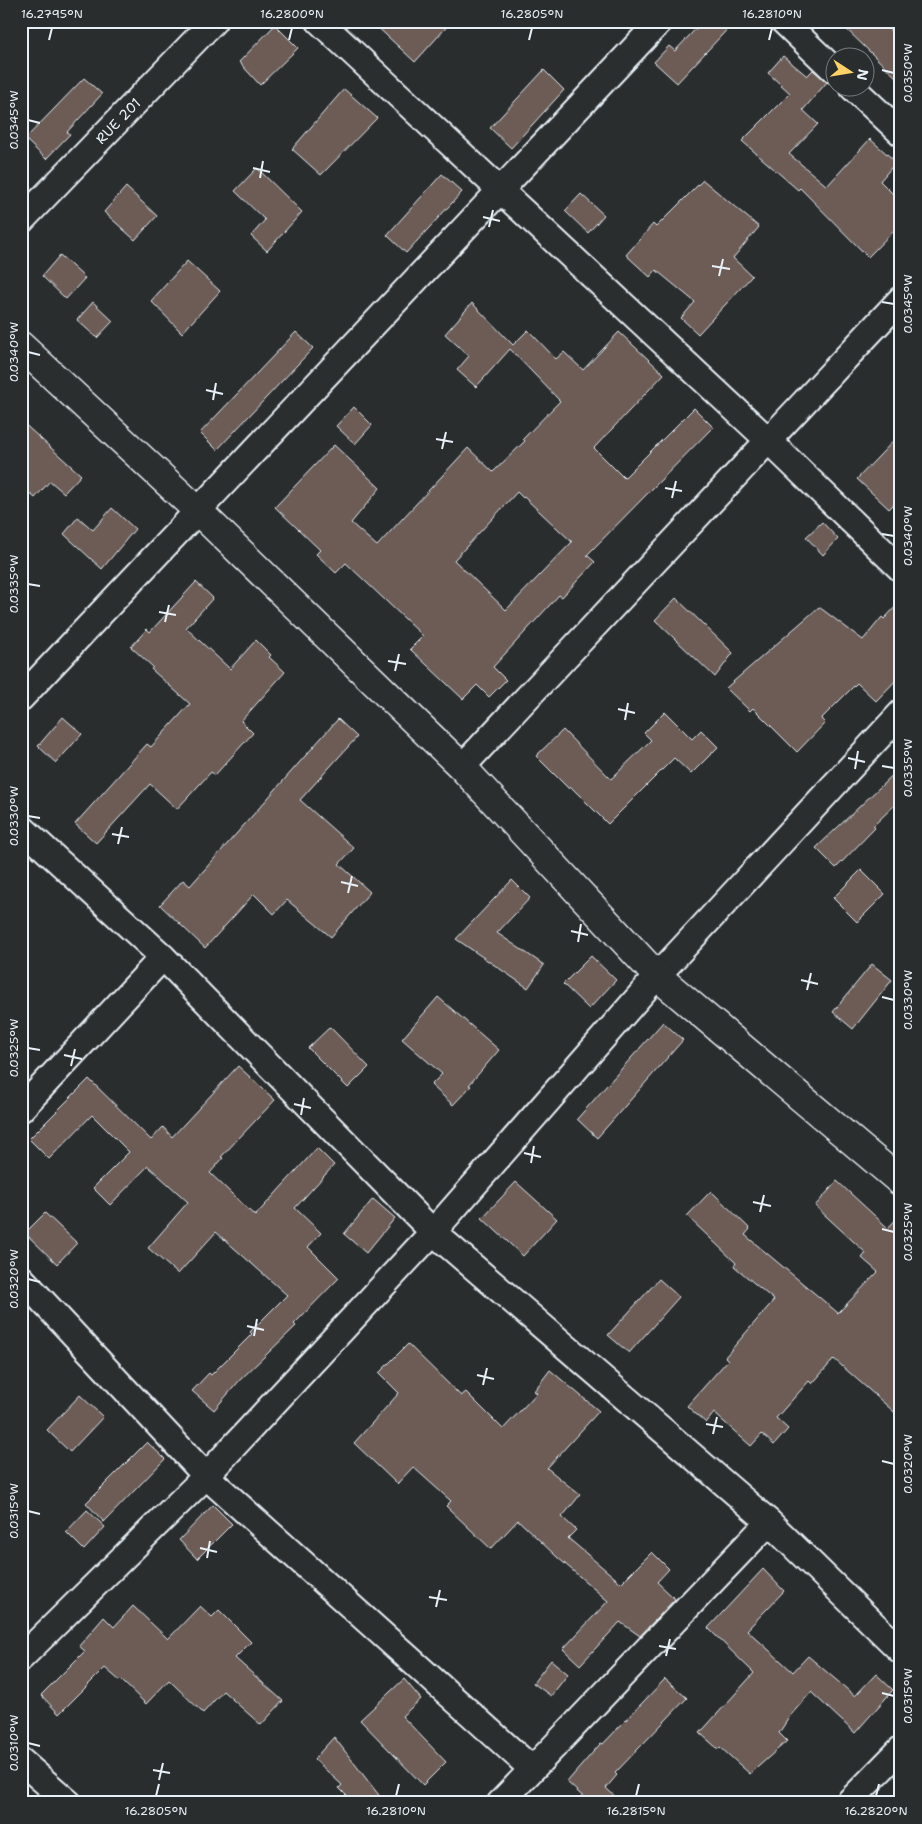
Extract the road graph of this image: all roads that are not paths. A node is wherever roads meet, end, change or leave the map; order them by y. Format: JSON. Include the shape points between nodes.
{"nodes":[{"id":1,"x":214,"y":21,"type":"edge"},
{"id":2,"x":320,"y":21,"type":"edge"},
{"id":3,"x":660,"y":21,"type":"edge"},
{"id":4,"x":783,"y":21,"type":"edge"},
{"id":5,"x":824,"y":60,"type":"edge"},
{"id":6,"x":864,"y":98,"type":"edge"},
{"id":7,"x":901,"y":133,"type":"edge"},
{"id":8,"x":501,"y":190,"type":"junction"},
{"id":9,"x":21,"y":221,"type":"edge"},
{"id":10,"x":901,"y":298,"type":"edge"},
{"id":11,"x":21,"y":346,"type":"edge"},
{"id":12,"x":768,"y":440,"type":"junction"},
{"id":13,"x":198,"y":511,"type":"junction"},
{"id":14,"x":901,"y":569,"type":"edge"},
{"id":15,"x":21,"y":698,"type":"edge"},
{"id":16,"x":901,"y":712,"type":"edge"},
{"id":17,"x":462,"y":767,"type":"junction"},
{"id":18,"x":21,"y":827,"type":"edge"},
{"id":19,"x":163,"y":957,"type":"junction"},
{"id":20,"x":657,"y":976,"type":"junction"},
{"id":21,"x":21,"y":1109,"type":"edge"},
{"id":22,"x":901,"y":1182,"type":"edge"},
{"id":23,"x":433,"y":1232,"type":"junction"},
{"id":24,"x":21,"y":1278,"type":"edge"},
{"id":25,"x":206,"y":1476,"type":"junction"},
{"id":26,"x":769,"y":1522,"type":"junction"},
{"id":27,"x":901,"y":1651,"type":"edge"},
{"id":28,"x":21,"y":1658,"type":"edge"},
{"id":29,"x":901,"y":1749,"type":"edge"},
{"id":30,"x":21,"y":1761,"type":"edge"},
{"id":31,"x":532,"y":1769,"type":"junction"},
{"id":32,"x":69,"y":1803,"type":"edge"},
{"id":33,"x":500,"y":1803,"type":"edge"},
{"id":34,"x":848,"y":1803,"type":"edge"}],
"edges":[{"from":1,"to":9,"type":"street","name":"RUE 201"},
{"from":2,"to":8,"type":"street"},
{"from":3,"to":8,"type":"street"},
{"from":4,"to":5,"type":"street"},
{"from":6,"to":7,"type":"street"},
{"from":8,"to":12,"type":"street"},
{"from":8,"to":13,"type":"street"},
{"from":10,"to":12,"type":"street"},
{"from":11,"to":13,"type":"street"},
{"from":12,"to":14,"type":"street"},
{"from":12,"to":17,"type":"street"},
{"from":13,"to":15,"type":"street"},
{"from":13,"to":17,"type":"street"},
{"from":16,"to":20,"type":"street"},
{"from":17,"to":20,"type":"street"},
{"from":18,"to":19,"type":"street"},
{"from":19,"to":21,"type":"street"},
{"from":19,"to":23,"type":"street"},
{"from":20,"to":22,"type":"street"},
{"from":20,"to":23,"type":"street"},
{"from":23,"to":25,"type":"street"},
{"from":23,"to":26,"type":"street"},
{"from":24,"to":25,"type":"street"},
{"from":25,"to":28,"type":"street"},
{"from":25,"to":31,"type":"street"},
{"from":26,"to":27,"type":"street"},
{"from":26,"to":31,"type":"street"},
{"from":29,"to":34,"type":"street"},
{"from":30,"to":32,"type":"street"},
{"from":31,"to":33,"type":"street"}]}
